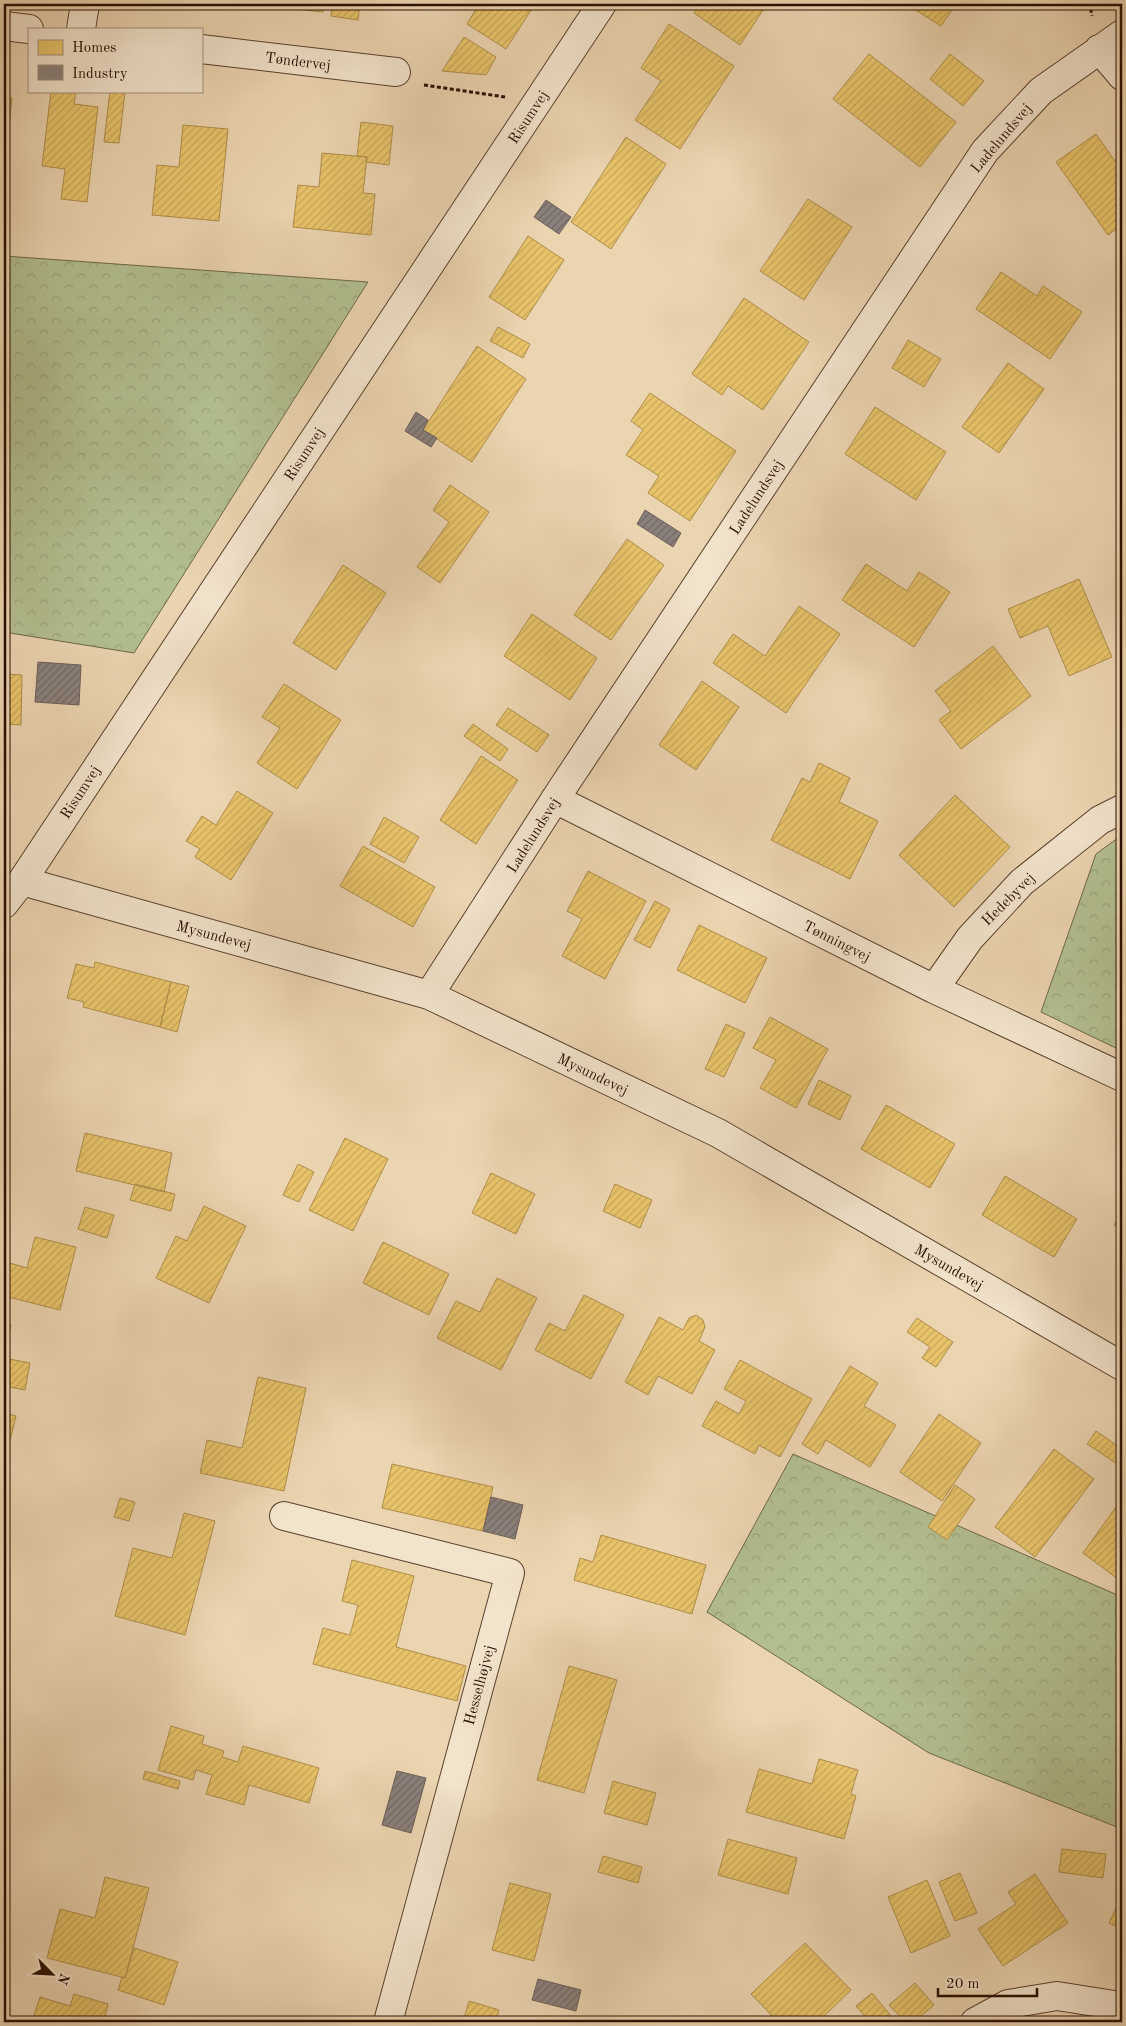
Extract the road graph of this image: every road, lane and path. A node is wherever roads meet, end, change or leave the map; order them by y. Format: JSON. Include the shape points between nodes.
{"nodes":[{"id":1,"x":84,"y":4,"type":"edge"},
{"id":2,"x":602,"y":4,"type":"edge"},
{"id":3,"x":4,"y":26,"type":"edge"},
{"id":4,"x":81,"y":28,"type":"edge"},
{"id":5,"x":28,"y":29,"type":"edge"},
{"id":6,"x":1122,"y":34,"type":"edge"},
{"id":7,"x":202,"y":49,"type":"edge"},
{"id":8,"x":1099,"y":49,"type":"junction"},
{"id":9,"x":396,"y":72,"type":"joint"},
{"id":10,"x":1122,"y":76,"type":"edge"},
{"id":11,"x":538,"y":102,"type":"junction"},
{"id":12,"x":556,"y":799,"type":"junction"},
{"id":13,"x":1122,"y":809,"type":"edge"},
{"id":14,"x":22,"y":881,"type":"junction"},
{"id":15,"x":4,"y":904,"type":"edge"},
{"id":16,"x":934,"y":989,"type":"junction"},
{"id":17,"x":429,"y":995,"type":"junction"},
{"id":18,"x":1122,"y":1077,"type":"edge"},
{"id":19,"x":1122,"y":1366,"type":"edge"},
{"id":20,"x":284,"y":1516,"type":"dead end"},
{"id":21,"x":1122,"y":2008,"type":"edge"},
{"id":22,"x":388,"y":2022,"type":"edge"},
{"id":23,"x":975,"y":2022,"type":"edge"}],
"edges":[{"from":1,"to":4,"type":"street"},
{"from":2,"to":11,"type":"street","name":"Risumvej"},
{"from":3,"to":5,"type":"street"},
{"from":6,"to":8,"type":"street","name":"Ladelundsvej"},
{"from":7,"to":9,"type":"street","name":"Tøndervej"},
{"from":8,"to":10,"type":"street"},
{"from":8,"to":12,"type":"street","name":"Ladelundsvej","via":[[1041,91],[985,151]]},
{"from":9,"to":11,"type":"path","via":[[415,84]]},
{"from":11,"to":14,"type":"street","name":"Risumvej"},
{"from":12,"to":16,"type":"street","name":"Tønningvej"},
{"from":12,"to":17,"type":"street","name":"Ladelundsvej"},
{"from":13,"to":16,"type":"street","name":"Hedebyvej","via":[[1100,820],[1022,882],[970,938]]},
{"from":14,"to":15,"type":"street","name":"Risumvej"},
{"from":14,"to":17,"type":"street","name":"Mysundevej"},
{"from":16,"to":18,"type":"street","name":"Tønningvej"},
{"from":17,"to":19,"type":"street","name":"Mysundevej","via":[[718,1133]]},
{"from":20,"to":22,"type":"street","name":"Hesselhøjvej","via":[[510,1573]]},
{"from":21,"to":23,"type":"street","via":[[1057,1996],[1008,2004]]}]}
